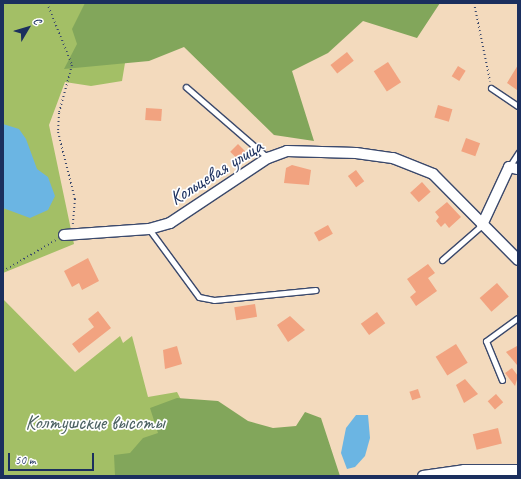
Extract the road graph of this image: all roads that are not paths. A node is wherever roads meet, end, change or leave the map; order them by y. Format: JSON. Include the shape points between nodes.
{"nodes":[{"id":1,"x":186,"y":87,"type":"dead end"},
{"id":2,"x":491,"y":88,"type":"road end"},
{"id":3,"x":518,"y":106,"type":"edge"},
{"id":4,"x":518,"y":153,"type":"edge"},
{"id":5,"x":268,"y":158,"type":"junction"},
{"id":6,"x":514,"y":168,"type":"edge"},
{"id":7,"x":482,"y":225,"type":"junction"},
{"id":8,"x":149,"y":229,"type":"junction"},
{"id":9,"x":64,"y":235,"type":"road end"},
{"id":10,"x":442,"y":260,"type":"dead end"},
{"id":11,"x":518,"y":260,"type":"edge"},
{"id":12,"x":316,"y":290,"type":"dead end"},
{"id":13,"x":518,"y":318,"type":"edge"},
{"id":14,"x":502,"y":380,"type":"dead end"},
{"id":15,"x":518,"y":470,"type":"edge"},
{"id":16,"x":423,"y":476,"type":"edge"}],
"edges":[{"from":1,"to":5,"type":"lane"},
{"from":2,"to":3,"type":"lane"},
{"from":4,"to":6,"type":"lane"},
{"from":5,"to":7,"type":"street","name":"Кольцевая улица","via":[[287,151],[356,153],[394,158],[433,174]]},
{"from":5,"to":8,"type":"street","name":"Кольцевая улица","via":[[170,223]]},
{"from":6,"to":7,"type":"street"},
{"from":7,"to":10,"type":"lane"},
{"from":7,"to":11,"type":"street","name":"Кольцевая улица"},
{"from":8,"to":9,"type":"street","name":"Кольцевая улица"},
{"from":8,"to":12,"type":"lane","via":[[199,297],[214,300]]},
{"from":13,"to":14,"type":"lane","via":[[486,341]]},
{"from":15,"to":16,"type":"street","via":[[464,470]]}]}
